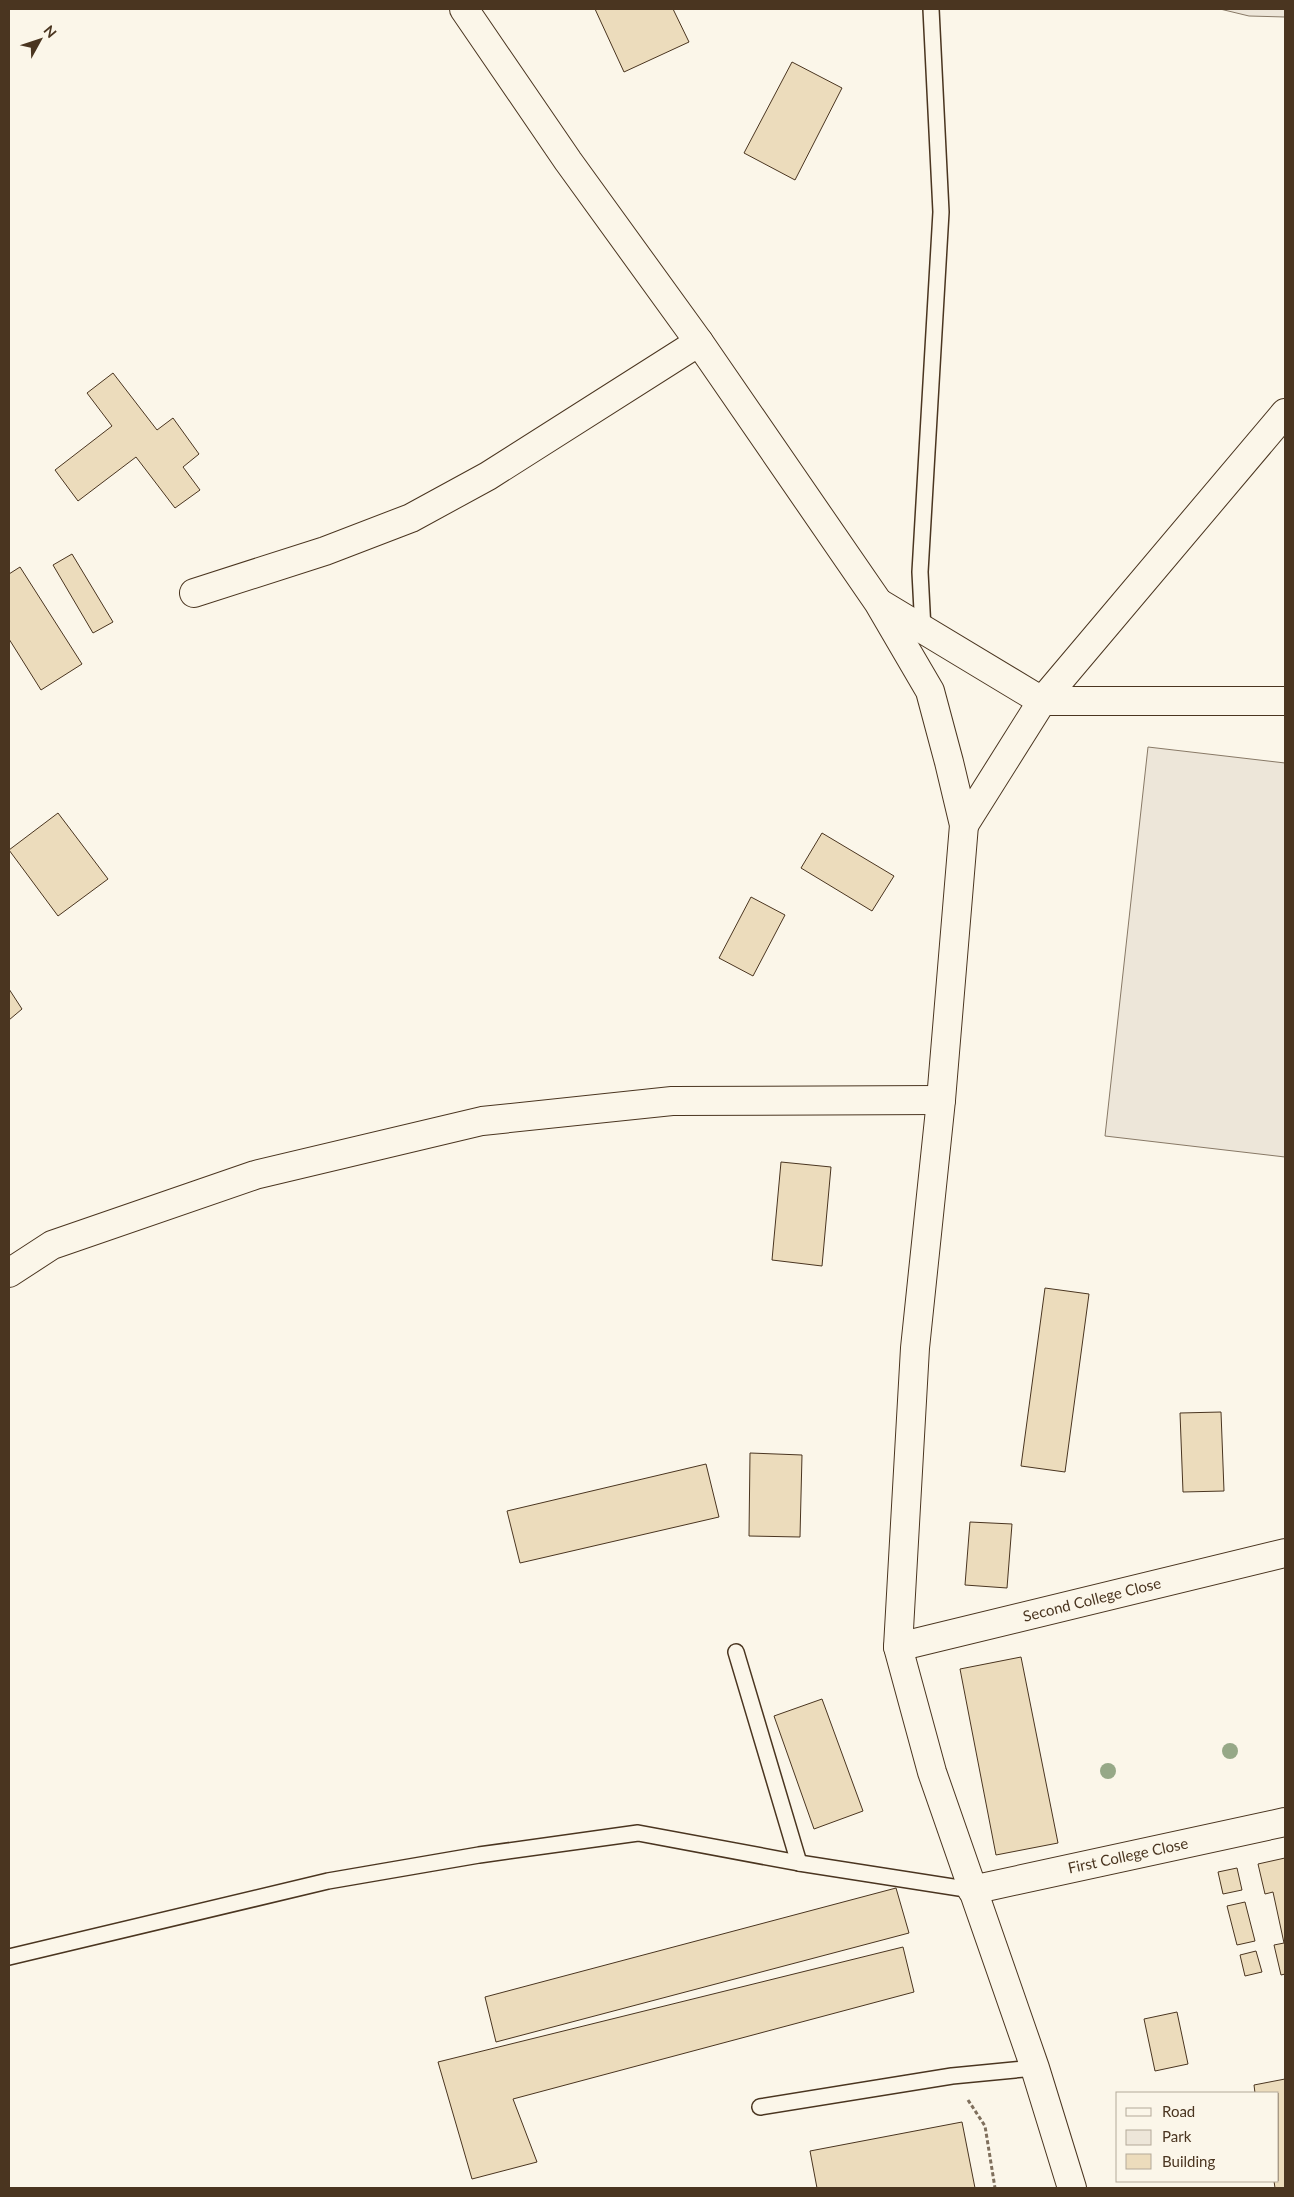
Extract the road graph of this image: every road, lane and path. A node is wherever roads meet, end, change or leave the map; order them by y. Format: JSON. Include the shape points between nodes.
{"nodes":[{"id":1,"x":464,"y":9,"type":"edge"},
{"id":2,"x":931,"y":9,"type":"edge"},
{"id":3,"x":699,"y":342,"type":"junction"},
{"id":4,"x":1285,"y":413,"type":"edge"},
{"id":5,"x":194,"y":593,"type":"dead end"},
{"id":6,"x":878,"y":602,"type":"junction"},
{"id":7,"x":923,"y":630,"type":"junction"},
{"id":8,"x":1042,"y":701,"type":"junction"},
{"id":9,"x":1285,"y":701,"type":"edge"},
{"id":10,"x":964,"y":825,"type":"junction"},
{"id":11,"x":941,"y":1100,"type":"junction"},
{"id":12,"x":9,"y":1273,"type":"edge"},
{"id":13,"x":1285,"y":1553,"type":"edge"},
{"id":14,"x":898,"y":1647,"type":"junction"},
{"id":15,"x":736,"y":1652,"type":"dead end"},
{"id":16,"x":1285,"y":1822,"type":"edge"},
{"id":17,"x":799,"y":1863,"type":"junction"},
{"id":18,"x":972,"y":1890,"type":"junction"},
{"id":19,"x":9,"y":1957,"type":"edge"},
{"id":20,"x":1035,"y":2068,"type":"junction"},
{"id":21,"x":952,"y":2076,"type":"junction"},
{"id":22,"x":760,"y":2107,"type":"dead end"},
{"id":23,"x":995,"y":2188,"type":"edge"},
{"id":24,"x":1072,"y":2188,"type":"edge"}],
"edges":[{"from":1,"to":3,"type":"street","via":[[568,161]]},
{"from":2,"to":7,"type":"lane","via":[[941,212],[920,572]]},
{"from":3,"to":5,"type":"street","via":[[488,476],[411,518],[325,551]]},
{"from":3,"to":6,"type":"street"},
{"from":4,"to":8,"type":"street"},
{"from":6,"to":7,"type":"street"},
{"from":6,"to":10,"type":"street","via":[[930,691]]},
{"from":7,"to":8,"type":"street"},
{"from":8,"to":9,"type":"street"},
{"from":8,"to":10,"type":"street"},
{"from":10,"to":11,"type":"street"},
{"from":11,"to":12,"type":"street","via":[[672,1101],[482,1121],[255,1175],[52,1245]]},
{"from":11,"to":14,"type":"street","via":[[915,1348]]},
{"from":13,"to":14,"type":"street","name":"Second College Close"},
{"from":14,"to":18,"type":"street","via":[[932,1772]]},
{"from":15,"to":17,"type":"lane"},
{"from":16,"to":18,"type":"street","name":"First College Close"},
{"from":17,"to":18,"type":"lane"},
{"from":17,"to":19,"type":"lane","via":[[638,1833],[479,1855],[328,1881]]},
{"from":18,"to":20,"type":"street"},
{"from":20,"to":21,"type":"lane"},
{"from":20,"to":24,"type":"street"},
{"from":21,"to":22,"type":"lane"},
{"from":21,"to":23,"type":"path","via":[[984,2126]]}]}
